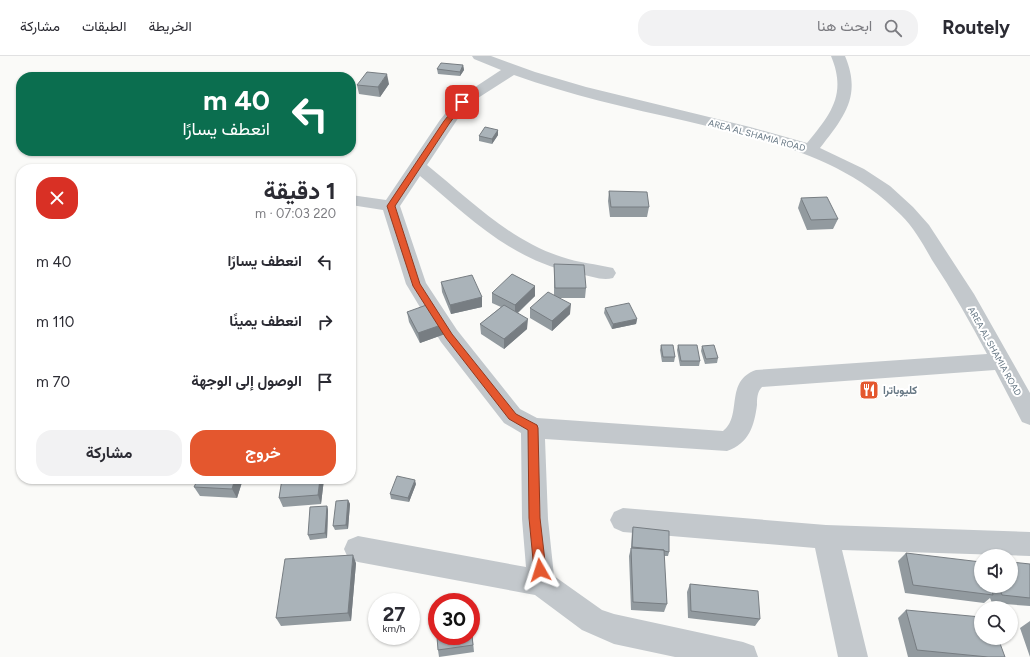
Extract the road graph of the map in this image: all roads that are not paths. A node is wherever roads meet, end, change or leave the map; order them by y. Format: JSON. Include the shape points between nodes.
{"nodes":[{"id":1,"x":479,"y":56,"type":"edge"},
{"id":2,"x":838,"y":56,"type":"edge"},
{"id":3,"x":511,"y":70,"type":"junction"},
{"id":4,"x":811,"y":149,"type":"junction"},
{"id":5,"x":418,"y":166,"type":"junction"},
{"id":6,"x":356,"y":201,"type":"edge"},
{"id":7,"x":391,"y":206,"type":"junction"},
{"id":8,"x":606,"y":273,"type":"dead end"},
{"id":9,"x":1002,"y":361,"type":"junction"},
{"id":10,"x":1030,"y":415,"type":"edge"},
{"id":11,"x":533,"y":428,"type":"junction"},
{"id":12,"x":623,"y":520,"type":"dead end"},
{"id":13,"x":826,"y":537,"type":"junction"},
{"id":14,"x":1030,"y":544,"type":"edge"},
{"id":15,"x":358,"y":549,"type":"dead end"},
{"id":16,"x":541,"y":583,"type":"junction"},
{"id":17,"x":743,"y":657,"type":"edge"},
{"id":18,"x":853,"y":657,"type":"edge"}],
"edges":[{"from":1,"to":3,"type":"street","name":"AREA AL SHAMIA ROAD"},
{"from":2,"to":4,"type":"street","via":[[845,75],[844,99],[839,112]]},
{"from":3,"to":4,"type":"street","name":"AREA AL SHAMIA ROAD","via":[[576,90],[789,141]]},
{"from":3,"to":5,"type":"street","via":[[462,102]]},
{"from":4,"to":9,"type":"street","name":"AREA AL SHAMIA ROAD","via":[[864,176],[888,192],[908,212],[956,280]]},
{"from":5,"to":7,"type":"street"},
{"from":5,"to":8,"type":"street","via":[[492,226],[531,251],[556,262]]},
{"from":6,"to":7,"type":"street"},
{"from":7,"to":11,"type":"street","via":[[416,284],[449,336],[512,416]]},
{"from":9,"to":10,"type":"street","name":"AREA AL SHAMIA ROAD"},
{"from":9,"to":11,"type":"street","via":[[756,379],[750,384],[740,431],[727,441]]},
{"from":11,"to":16,"type":"street","via":[[535,518]]},
{"from":12,"to":13,"type":"street"},
{"from":13,"to":14,"type":"street"},
{"from":13,"to":18,"type":"street"},
{"from":15,"to":16,"type":"street"},
{"from":16,"to":17,"type":"street","via":[[592,620],[614,630]]}]}
